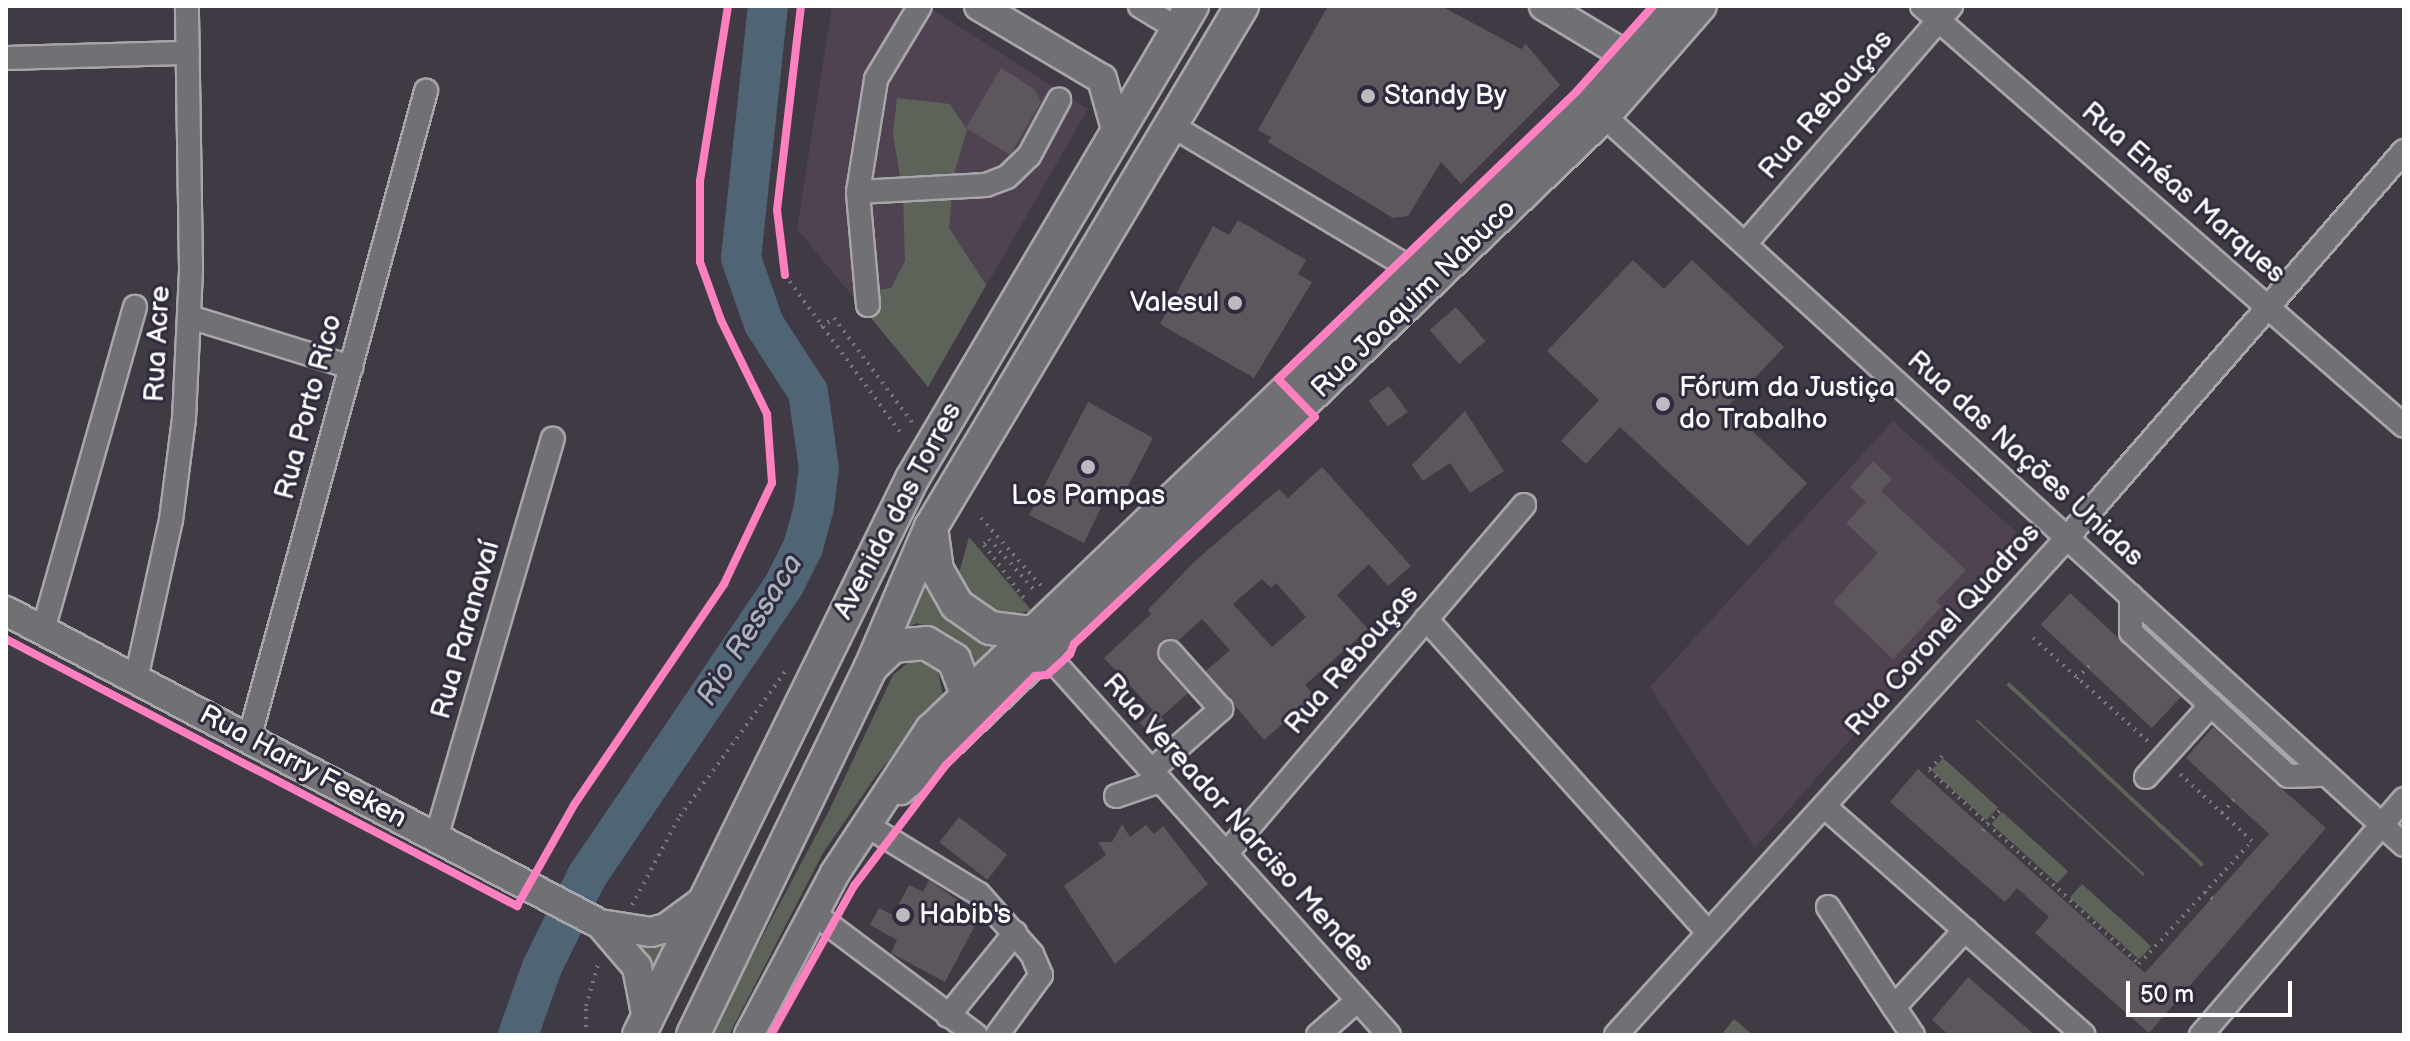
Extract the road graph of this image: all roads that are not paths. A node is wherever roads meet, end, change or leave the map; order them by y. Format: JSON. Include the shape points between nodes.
{"nodes":[{"id":1,"x":187,"y":6,"type":"edge"},
{"id":2,"x":920,"y":6,"type":"edge"},
{"id":3,"x":979,"y":6,"type":"edge"},
{"id":4,"x":1140,"y":6,"type":"edge"},
{"id":5,"x":1242,"y":6,"type":"edge"},
{"id":6,"x":1544,"y":6,"type":"edge"},
{"id":7,"x":1672,"y":6,"type":"edge"},
{"id":8,"x":1702,"y":6,"type":"edge"},
{"id":9,"x":1938,"y":11,"type":"edge"},
{"id":10,"x":1185,"y":18,"type":"edge"},
{"id":11,"x":188,"y":53,"type":"junction"},
{"id":12,"x":1629,"y":57,"type":"junction"},
{"id":13,"x":6,"y":58,"type":"edge"},
{"id":14,"x":426,"y":91,"type":"dead end"},
{"id":15,"x":1059,"y":100,"type":"dead end"},
{"id":16,"x":1597,"y":108,"type":"junction"},
{"id":17,"x":1171,"y":125,"type":"junction"},
{"id":18,"x":1116,"y":129,"type":"junction"},
{"id":19,"x":2404,"y":151,"type":"edge"},
{"id":20,"x":858,"y":192,"type":"junction"},
{"id":21,"x":1745,"y":244,"type":"junction"},
{"id":22,"x":1413,"y":270,"type":"junction"},
{"id":23,"x":868,"y":305,"type":"dead end"},
{"id":24,"x":135,"y":307,"type":"dead end"},
{"id":25,"x":2268,"y":307,"type":"junction"},
{"id":26,"x":190,"y":317,"type":"junction"},
{"id":27,"x":351,"y":367,"type":"junction"},
{"id":28,"x":2404,"y":426,"type":"edge"},
{"id":29,"x":553,"y":439,"type":"dead end"},
{"id":30,"x":1524,"y":505,"type":"dead end"},
{"id":31,"x":931,"y":527,"type":"junction"},
{"id":32,"x":2067,"y":538,"type":"junction"},
{"id":33,"x":2131,"y":596,"type":"junction"},
{"id":34,"x":6,"y":611,"type":"edge"},
{"id":35,"x":1426,"y":619,"type":"junction"},
{"id":36,"x":43,"y":630,"type":"junction"},
{"id":37,"x":1035,"y":631,"type":"junction"},
{"id":38,"x":1170,"y":652,"type":"dead end"},
{"id":39,"x":870,"y":669,"type":"junction"},
{"id":40,"x":136,"y":679,"type":"junction"},
{"id":41,"x":974,"y":700,"type":"junction"},
{"id":42,"x":2211,"y":705,"type":"junction"},
{"id":43,"x":249,"y":739,"type":"junction"},
{"id":44,"x":2326,"y":775,"type":"junction"},
{"id":45,"x":1156,"y":776,"type":"junction"},
{"id":46,"x":2146,"y":777,"type":"dead end"},
{"id":47,"x":1116,"y":796,"type":"dead end"},
{"id":48,"x":2404,"y":799,"type":"edge"},
{"id":49,"x":1824,"y":806,"type":"junction"},
{"id":50,"x":870,"y":820,"type":"junction"},
{"id":51,"x":2381,"y":826,"type":"junction"},
{"id":52,"x":436,"y":838,"type":"junction"},
{"id":53,"x":2404,"y":845,"type":"edge"},
{"id":54,"x":1226,"y":854,"type":"junction"},
{"id":55,"x":703,"y":901,"type":"junction"},
{"id":56,"x":1828,"y":907,"type":"dead end"},
{"id":57,"x":812,"y":912,"type":"junction"},
{"id":58,"x":607,"y":920,"type":"junction"},
{"id":59,"x":1965,"y":930,"type":"junction"},
{"id":60,"x":1707,"y":931,"type":"junction"},
{"id":61,"x":1015,"y":933,"type":"junction"},
{"id":62,"x":1357,"y":1001,"type":"junction"},
{"id":63,"x":1894,"y":1007,"type":"junction"},
{"id":64,"x":948,"y":1016,"type":"junction"},
{"id":65,"x":643,"y":1027,"type":"edge"},
{"id":66,"x":693,"y":1035,"type":"edge"},
{"id":67,"x":749,"y":1035,"type":"edge"},
{"id":68,"x":976,"y":1035,"type":"edge"},
{"id":69,"x":997,"y":1035,"type":"edge"},
{"id":70,"x":1318,"y":1035,"type":"edge"},
{"id":71,"x":1389,"y":1035,"type":"edge"},
{"id":72,"x":1616,"y":1035,"type":"edge"},
{"id":73,"x":1913,"y":1035,"type":"edge"},
{"id":74,"x":2084,"y":1035,"type":"edge"},
{"id":75,"x":2201,"y":1035,"type":"edge"}],
"edges":[{"from":1,"to":11,"type":"street","name":"Rua Acre"},
{"from":2,"to":20,"type":"street","via":[[876,79]]},
{"from":3,"to":18,"type":"main road","via":[[1102,79]]},
{"from":4,"to":10,"type":"street"},
{"from":5,"to":17,"type":"highway","name":"Avenida das Torres"},
{"from":6,"to":12,"type":"main road"},
{"from":7,"to":12,"type":"main road","name":"Rua Joaquim Nabuco"},
{"from":8,"to":16,"type":"main road","name":"Rua Joaquim Nabuco"},
{"from":9,"to":21,"type":"street","name":"Rua Rebouças"},
{"from":9,"to":25,"type":"street","name":"Rua Enéas Marques"},
{"from":10,"to":18,"type":"highway","name":"Avenida das Torres"},
{"from":11,"to":13,"type":"street"},
{"from":11,"to":26,"type":"street","name":"Rua Acre"},
{"from":12,"to":16,"type":"main road","name":"Rua Joaquim Nabuco"},
{"from":14,"to":27,"type":"street","name":"Rua Porto Rico"},
{"from":15,"to":20,"type":"street","via":[[1029,156],[1007,177],[986,185]]},
{"from":16,"to":21,"type":"street","name":"Rua das Nações Unidas"},
{"from":16,"to":22,"type":"main road","name":"Rua Joaquim Nabuco"},
{"from":16,"to":37,"type":"main road","name":"Rua Joaquim Nabuco"},
{"from":17,"to":22,"type":"street"},
{"from":17,"to":31,"type":"highway","name":"Avenida das Torres"},
{"from":18,"to":55,"type":"highway","name":"Avenida das Torres","via":[[912,479]]},
{"from":19,"to":25,"type":"street","name":"Rua Coronel Quadros"},
{"from":20,"to":23,"type":"street"},
{"from":21,"to":32,"type":"street","name":"Rua das Nações Unidas"},
{"from":22,"to":37,"type":"main road","name":"Rua Joaquim Nabuco"},
{"from":24,"to":36,"type":"street"},
{"from":25,"to":28,"type":"street","name":"Rua Enéas Marques"},
{"from":25,"to":32,"type":"street","name":"Rua Coronel Quadros"},
{"from":26,"to":27,"type":"street"},
{"from":26,"to":40,"type":"street","name":"Rua Acre","via":[[177,483]]},
{"from":27,"to":43,"type":"street","name":"Rua Porto Rico"},
{"from":29,"to":52,"type":"street","name":"Rua Paranavaí"},
{"from":30,"to":35,"type":"street","name":"Rua Rebouças"},
{"from":31,"to":37,"type":"highway","via":[[937,570],[957,605],[990,628]]},
{"from":31,"to":39,"type":"highway","name":"Avenida das Torres"},
{"from":32,"to":33,"type":"street","name":"Rua das Nações Unidas"},
{"from":32,"to":49,"type":"street","name":"Rua Coronel Quadros"},
{"from":33,"to":42,"type":"street","via":[[2131,632]]},
{"from":33,"to":44,"type":"street","name":"Rua das Nações Unidas"},
{"from":34,"to":36,"type":"main road","name":"Rua Harry Feeken"},
{"from":35,"to":54,"type":"street","name":"Rua Rebouças"},
{"from":35,"to":60,"type":"street"},
{"from":36,"to":40,"type":"main road","name":"Rua Harry Feeken"},
{"from":37,"to":41,"type":"main road","name":"Rua Joaquim Nabuco"},
{"from":37,"to":45,"type":"street","name":"Rua Vereador Narciso Mendes"},
{"from":38,"to":45,"type":"street","via":[[1221,709]]},
{"from":39,"to":41,"type":"highway","via":[[893,646],[926,643],[954,660]]},
{"from":39,"to":66,"type":"highway","name":"Avenida das Torres"},
{"from":40,"to":43,"type":"main road","name":"Rua Harry Feeken"},
{"from":41,"to":50,"type":"main road","name":"Rua Joaquim Nabuco","via":[[916,746]]},
{"from":42,"to":44,"type":"street","via":[[2288,776]]},
{"from":42,"to":46,"type":"street"},
{"from":43,"to":52,"type":"main road","name":"Rua Harry Feeken"},
{"from":44,"to":51,"type":"street","name":"Rua das Nações Unidas"},
{"from":45,"to":47,"type":"street"},
{"from":45,"to":54,"type":"street","name":"Rua Vereador Narciso Mendes"},
{"from":48,"to":51,"type":"street"},
{"from":49,"to":59,"type":"street"},
{"from":49,"to":60,"type":"street","name":"Rua Coronel Quadros"},
{"from":50,"to":57,"type":"main road","name":"Rua Joaquim Nabuco"},
{"from":50,"to":61,"type":"street","via":[[979,894]]},
{"from":51,"to":53,"type":"street","name":"Rua das Nações Unidas"},
{"from":51,"to":75,"type":"street"},
{"from":52,"to":58,"type":"main road","name":"Rua Harry Feeken","via":[[548,897]]},
{"from":54,"to":62,"type":"street","name":"Rua Vereador Narciso Mendes"},
{"from":55,"to":58,"type":"main road","name":"Rua Harry Feeken","via":[[666,928],[651,932]]},
{"from":55,"to":65,"type":"highway","name":"Avenida das Torres"},
{"from":56,"to":63,"type":"street"},
{"from":57,"to":64,"type":"street"},
{"from":57,"to":67,"type":"main road","name":"Rua Joaquim Nabuco"},
{"from":58,"to":65,"type":"main road","name":"Rua Harry Feeken","via":[[637,967]]},
{"from":59,"to":63,"type":"street"},
{"from":59,"to":74,"type":"street"},
{"from":60,"to":72,"type":"street","name":"Rua Coronel Quadros"},
{"from":61,"to":64,"type":"street"},
{"from":61,"to":69,"type":"street","via":[[1041,975]]},
{"from":62,"to":70,"type":"street"},
{"from":62,"to":71,"type":"street","name":"Rua Vereador Narciso Mendes"},
{"from":63,"to":73,"type":"street"},
{"from":64,"to":68,"type":"street"}]}
